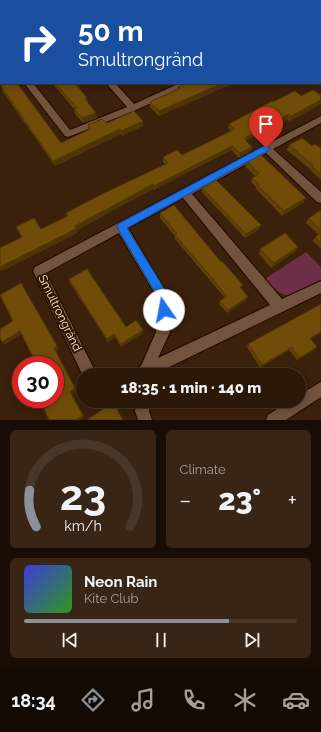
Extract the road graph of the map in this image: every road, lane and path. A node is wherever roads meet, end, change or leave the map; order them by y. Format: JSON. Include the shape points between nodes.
{"nodes":[{"id":1,"x":29,"y":84,"type":"edge"},
{"id":2,"x":111,"y":84,"type":"edge"},
{"id":3,"x":185,"y":84,"type":"edge"},
{"id":4,"x":133,"y":108,"type":"junction"},
{"id":5,"x":321,"y":119,"type":"edge"},
{"id":6,"x":266,"y":148,"type":"junction"},
{"id":7,"x":184,"y":192,"type":"junction"},
{"id":8,"x":321,"y":199,"type":"edge"},
{"id":9,"x":121,"y":226,"type":"junction"},
{"id":10,"x":321,"y":287,"type":"edge"},
{"id":11,"x":280,"y":307,"type":"junction"},
{"id":12,"x":87,"y":368,"type":"edge"},
{"id":13,"x":145,"y":368,"type":"edge"},
{"id":14,"x":156,"y":368,"type":"edge"},
{"id":15,"x":319,"y":394,"type":"edge"},
{"id":16,"x":142,"y":408,"type":"edge"},
{"id":17,"x":145,"y":420,"type":"edge"},
{"id":18,"x":274,"y":420,"type":"edge"}],
"edges":[{"from":1,"to":4,"type":"street","via":[[68,134]]},
{"from":2,"to":4,"type":"street"},
{"from":3,"to":4,"type":"street"},
{"from":5,"to":6,"type":"street","name":"Smultrongränd"},
{"from":6,"to":7,"type":"street","name":"Smultrongränd"},
{"from":6,"to":8,"type":"street"},
{"from":7,"to":9,"type":"street","name":"Smultrongränd"},
{"from":7,"to":11,"type":"street"},
{"from":9,"to":12,"type":"street","name":"Smultrongränd","via":[[39,271]]},
{"from":9,"to":13,"type":"street","via":[[164,298],[163,332]]},
{"from":10,"to":11,"type":"street"},
{"from":11,"to":14,"type":"street"},
{"from":15,"to":18,"type":"street"},
{"from":16,"to":17,"type":"street"}]}
